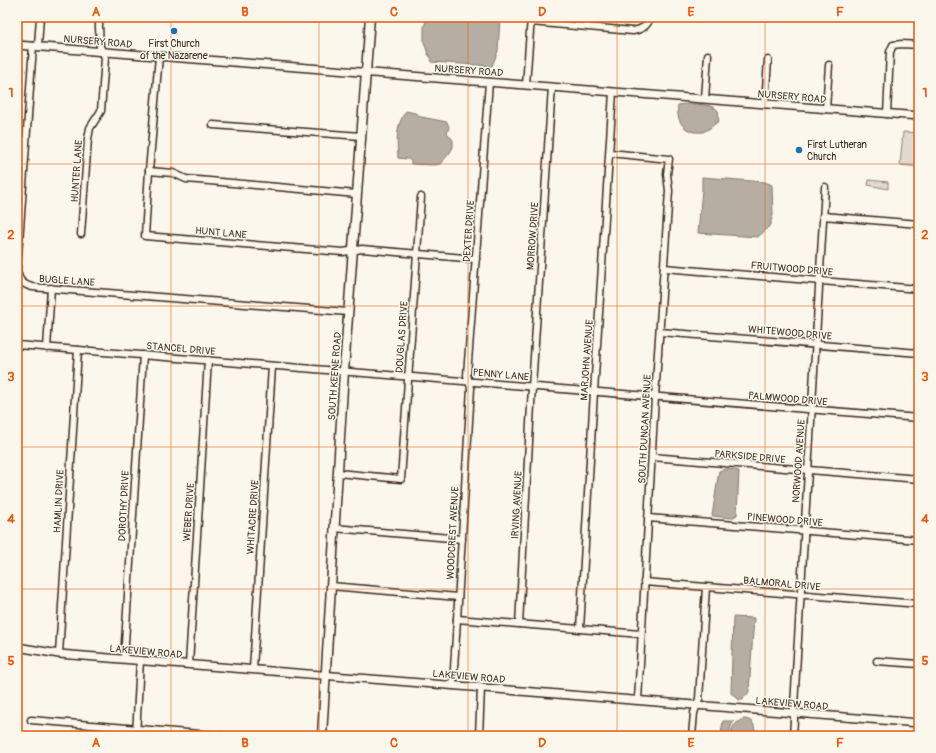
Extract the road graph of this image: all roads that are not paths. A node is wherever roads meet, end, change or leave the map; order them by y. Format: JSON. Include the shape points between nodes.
{"nodes":[{"id":1,"x":40,"y":17,"type":"edge"},
{"id":2,"x":99,"y":17,"type":"edge"},
{"id":3,"x":370,"y":17,"type":"edge"},
{"id":4,"x":650,"y":17,"type":"edge"},
{"id":5,"x":531,"y":20,"type":"edge"},
{"id":6,"x":17,"y":45,"type":"edge"},
{"id":7,"x":919,"y":45,"type":"edge"},
{"id":8,"x":36,"y":46,"type":"junction"},
{"id":9,"x":103,"y":52,"type":"junction"},
{"id":10,"x":708,"y":55,"type":"dead end"},
{"id":11,"x":159,"y":56,"type":"junction"},
{"id":12,"x":768,"y":60,"type":"dead end"},
{"id":13,"x":829,"y":65,"type":"dead end"},
{"id":14,"x":366,"y":73,"type":"junction"},
{"id":15,"x":489,"y":82,"type":"junction"},
{"id":16,"x":526,"y":85,"type":"junction"},
{"id":17,"x":552,"y":87,"type":"junction"},
{"id":18,"x":613,"y":92,"type":"junction"},
{"id":19,"x":705,"y":99,"type":"junction"},
{"id":20,"x":765,"y":104,"type":"junction"},
{"id":21,"x":826,"y":109,"type":"junction"},
{"id":22,"x":886,"y":114,"type":"junction"},
{"id":23,"x":919,"y":116,"type":"edge"},
{"id":24,"x":213,"y":125,"type":"dead end"},
{"id":25,"x":361,"y":136,"type":"junction"},
{"id":26,"x":610,"y":154,"type":"junction"},
{"id":27,"x":149,"y":171,"type":"junction"},
{"id":28,"x":825,"y":187,"type":"dead end"},
{"id":29,"x":357,"y":194,"type":"junction"},
{"id":30,"x":421,"y":197,"type":"dead end"},
{"id":31,"x":823,"y":216,"type":"junction"},
{"id":32,"x":919,"y":224,"type":"edge"},
{"id":33,"x":81,"y":234,"type":"dead end"},
{"id":34,"x":353,"y":251,"type":"junction"},
{"id":35,"x":417,"y":254,"type":"junction"},
{"id":36,"x":476,"y":259,"type":"junction"},
{"id":37,"x":664,"y":268,"type":"junction"},
{"id":38,"x":819,"y":280,"type":"junction"},
{"id":39,"x":51,"y":288,"type":"junction"},
{"id":40,"x":919,"y":288,"type":"edge"},
{"id":41,"x":348,"y":312,"type":"junction"},
{"id":42,"x":660,"y":332,"type":"junction"},
{"id":43,"x":815,"y":344,"type":"junction"},
{"id":44,"x":17,"y":345,"type":"edge"},
{"id":45,"x":47,"y":348,"type":"junction"},
{"id":46,"x":78,"y":350,"type":"junction"},
{"id":47,"x":919,"y":352,"type":"edge"},
{"id":48,"x":142,"y":355,"type":"junction"},
{"id":49,"x":208,"y":360,"type":"junction"},
{"id":50,"x":272,"y":366,"type":"junction"},
{"id":51,"x":344,"y":372,"type":"junction"},
{"id":52,"x":408,"y":377,"type":"junction"},
{"id":53,"x":469,"y":381,"type":"junction"},
{"id":54,"x":532,"y":387,"type":"junction"},
{"id":55,"x":594,"y":392,"type":"junction"},
{"id":56,"x":655,"y":397,"type":"junction"},
{"id":57,"x":811,"y":410,"type":"junction"},
{"id":58,"x":919,"y":418,"type":"edge"},
{"id":59,"x":652,"y":457,"type":"junction"},
{"id":60,"x":807,"y":470,"type":"junction"},
{"id":61,"x":338,"y":473,"type":"junction"},
{"id":62,"x":919,"y":479,"type":"edge"},
{"id":63,"x":648,"y":518,"type":"junction"},
{"id":64,"x":334,"y":528,"type":"junction"},
{"id":65,"x":804,"y":531,"type":"junction"},
{"id":66,"x":462,"y":539,"type":"junction"},
{"id":67,"x":919,"y":540,"type":"edge"},
{"id":68,"x":644,"y":582,"type":"junction"},
{"id":69,"x":331,"y":586,"type":"junction"},
{"id":70,"x":706,"y":587,"type":"junction"},
{"id":71,"x":800,"y":594,"type":"junction"},
{"id":72,"x":458,"y":597,"type":"junction"},
{"id":73,"x":919,"y":604,"type":"edge"},
{"id":74,"x":457,"y":619,"type":"junction"},
{"id":75,"x":519,"y":624,"type":"junction"},
{"id":76,"x":580,"y":629,"type":"junction"},
{"id":77,"x":641,"y":634,"type":"junction"},
{"id":78,"x":17,"y":647,"type":"edge"},
{"id":79,"x":59,"y":654,"type":"junction"},
{"id":80,"x":124,"y":659,"type":"junction"},
{"id":81,"x":140,"y":660,"type":"junction"},
{"id":82,"x":877,"y":661,"type":"dead end"},
{"id":83,"x":189,"y":664,"type":"junction"},
{"id":84,"x":919,"y":664,"type":"edge"},
{"id":85,"x":253,"y":669,"type":"junction"},
{"id":86,"x":326,"y":675,"type":"junction"},
{"id":87,"x":453,"y":685,"type":"junction"},
{"id":88,"x":481,"y":688,"type":"junction"},
{"id":89,"x":638,"y":700,"type":"junction"},
{"id":90,"x":696,"y":705,"type":"junction"},
{"id":91,"x":794,"y":713,"type":"junction"},
{"id":92,"x":31,"y":720,"type":"dead end"},
{"id":93,"x":919,"y":723,"type":"edge"},
{"id":94,"x":137,"y":729,"type":"junction"},
{"id":95,"x":136,"y":736,"type":"edge"},
{"id":96,"x":223,"y":736,"type":"edge"},
{"id":97,"x":322,"y":736,"type":"edge"},
{"id":98,"x":478,"y":736,"type":"edge"},
{"id":99,"x":692,"y":736,"type":"edge"},
{"id":100,"x":793,"y":736,"type":"edge"}],
"edges":[{"from":1,"to":8,"type":"street"},
{"from":2,"to":9,"type":"street","name":"HUNTER LANE","via":[[100,47]]},
{"from":3,"to":14,"type":"main road","name":"SOUTH KEENE ROAD"},
{"from":4,"to":5,"type":"street","via":[[645,26],[633,31]]},
{"from":5,"to":16,"type":"street"},
{"from":6,"to":8,"type":"street","name":"NURSERY ROAD"},
{"from":7,"to":22,"type":"street","via":[[893,45],[890,52]]},
{"from":8,"to":9,"type":"street","name":"NURSERY ROAD"},
{"from":8,"to":39,"type":"street","name":"BUGLE LANE","via":[[17,270],[21,281],[26,285]]},
{"from":9,"to":11,"type":"street","name":"NURSERY ROAD"},
{"from":9,"to":33,"type":"street","name":"HUNTER LANE","via":[[105,58],[101,111],[90,128],[88,139]]},
{"from":10,"to":19,"type":"street"},
{"from":11,"to":14,"type":"street","name":"NURSERY ROAD"},
{"from":11,"to":27,"type":"street","name":"HUNT LANE"},
{"from":12,"to":20,"type":"street"},
{"from":13,"to":21,"type":"street"},
{"from":14,"to":15,"type":"street","name":"NURSERY ROAD"},
{"from":14,"to":25,"type":"main road","name":"SOUTH KEENE ROAD"},
{"from":15,"to":16,"type":"street","name":"NURSERY ROAD"},
{"from":15,"to":36,"type":"street","name":"DEXTER DRIVE"},
{"from":16,"to":17,"type":"street","name":"NURSERY ROAD"},
{"from":17,"to":18,"type":"street","name":"NURSERY ROAD"},
{"from":17,"to":54,"type":"street","name":"MORROW DRIVE"},
{"from":18,"to":19,"type":"street","name":"NURSERY ROAD"},
{"from":18,"to":26,"type":"street","name":"MARJOHN AVENUE"},
{"from":19,"to":20,"type":"street","name":"NURSERY ROAD"},
{"from":20,"to":21,"type":"street","name":"NURSERY ROAD"},
{"from":21,"to":22,"type":"street","name":"NURSERY ROAD"},
{"from":22,"to":23,"type":"street","name":"NURSERY ROAD"},
{"from":24,"to":25,"type":"street"},
{"from":25,"to":29,"type":"main road","name":"SOUTH KEENE ROAD"},
{"from":26,"to":37,"type":"street","name":"SOUTH DUNCAN AVENUE","via":[[669,159]]},
{"from":26,"to":55,"type":"street","name":"MARJOHN AVENUE"},
{"from":27,"to":29,"type":"street","via":[[173,173],[186,179]]},
{"from":27,"to":34,"type":"street","name":"HUNT LANE","via":[[145,236]]},
{"from":28,"to":31,"type":"street","name":"NORWOOD AVENUE"},
{"from":29,"to":34,"type":"main road","name":"SOUTH KEENE ROAD"},
{"from":30,"to":35,"type":"street","name":"DOUGLAS DRIVE"},
{"from":31,"to":32,"type":"street"},
{"from":31,"to":38,"type":"street","name":"NORWOOD AVENUE"},
{"from":34,"to":35,"type":"street","name":"HUNT LANE","via":[[362,249]]},
{"from":34,"to":41,"type":"main road","name":"SOUTH KEENE ROAD"},
{"from":35,"to":36,"type":"street","name":"HUNT LANE"},
{"from":35,"to":52,"type":"street","name":"DOUGLAS DRIVE"},
{"from":36,"to":53,"type":"street","name":"DEXTER DRIVE","via":[[467,375]]},
{"from":37,"to":38,"type":"street","name":"FRUITWOOD DRIVE"},
{"from":37,"to":42,"type":"street","name":"SOUTH DUNCAN AVENUE"},
{"from":38,"to":40,"type":"street","name":"FRUITWOOD DRIVE"},
{"from":38,"to":43,"type":"street","name":"NORWOOD AVENUE"},
{"from":39,"to":41,"type":"street","name":"BUGLE LANE"},
{"from":39,"to":45,"type":"street"},
{"from":41,"to":51,"type":"main road","name":"SOUTH KEENE ROAD"},
{"from":42,"to":43,"type":"street","name":"WHITEWOOD DRIVE"},
{"from":42,"to":56,"type":"street","name":"SOUTH DUNCAN AVENUE"},
{"from":43,"to":47,"type":"street","name":"WHITEWOOD DRIVE"},
{"from":43,"to":57,"type":"street","name":"NORWOOD AVENUE"},
{"from":44,"to":45,"type":"street","name":"STANCEL DRIVE"},
{"from":45,"to":46,"type":"street","name":"STANCEL DRIVE"},
{"from":46,"to":48,"type":"street","name":"STANCEL DRIVE"},
{"from":46,"to":79,"type":"street","name":"HAMLIN DRIVE"},
{"from":48,"to":49,"type":"street","name":"STANCEL DRIVE"},
{"from":48,"to":80,"type":"street","name":"DOROTHY DRIVE"},
{"from":49,"to":50,"type":"street","name":"STANCEL DRIVE"},
{"from":49,"to":83,"type":"street","name":"WEBER DRIVE"},
{"from":50,"to":51,"type":"street","name":"STANCEL DRIVE"},
{"from":50,"to":85,"type":"street","name":"WHITACRE DRIVE"},
{"from":51,"to":52,"type":"street","name":"PENNY LANE"},
{"from":51,"to":61,"type":"main road","name":"SOUTH KEENE ROAD"},
{"from":52,"to":53,"type":"street","name":"PENNY LANE"},
{"from":52,"to":61,"type":"street","name":"DOUGLAS DRIVE","via":[[401,479]]},
{"from":53,"to":54,"type":"street","name":"PENNY LANE"},
{"from":53,"to":66,"type":"street","name":"WOODCREST AVENUE","via":[[471,388]]},
{"from":54,"to":55,"type":"street","name":"PENNY LANE"},
{"from":54,"to":75,"type":"street","name":"IRVING AVENUE"},
{"from":55,"to":56,"type":"street","name":"PENNY LANE"},
{"from":55,"to":76,"type":"street","name":"MARJOHN AVENUE"},
{"from":56,"to":57,"type":"street","name":"PALMWOOD DRIVE"},
{"from":56,"to":59,"type":"street","name":"SOUTH DUNCAN AVENUE"},
{"from":57,"to":58,"type":"street","name":"PALMWOOD DRIVE"},
{"from":57,"to":60,"type":"street","name":"NORWOOD AVENUE"},
{"from":59,"to":60,"type":"street","name":"PARKSIDE DRIVE"},
{"from":59,"to":63,"type":"street","name":"SOUTH DUNCAN AVENUE"},
{"from":60,"to":62,"type":"street","name":"PARKSIDE DRIVE"},
{"from":60,"to":65,"type":"street","name":"NORWOOD AVENUE"},
{"from":61,"to":64,"type":"main road","name":"SOUTH KEENE ROAD"},
{"from":63,"to":65,"type":"street","name":"PINEWOOD DRIVE"},
{"from":63,"to":68,"type":"street","name":"SOUTH DUNCAN AVENUE"},
{"from":64,"to":66,"type":"street"},
{"from":64,"to":69,"type":"main road","name":"SOUTH KEENE ROAD"},
{"from":65,"to":67,"type":"street","name":"PINEWOOD DRIVE"},
{"from":65,"to":71,"type":"street","name":"NORWOOD AVENUE"},
{"from":66,"to":72,"type":"street","name":"WOODCREST AVENUE"},
{"from":68,"to":70,"type":"street","name":"BALMORAL DRIVE"},
{"from":68,"to":77,"type":"street","name":"SOUTH DUNCAN AVENUE"},
{"from":69,"to":72,"type":"street"},
{"from":69,"to":86,"type":"main road","name":"SOUTH KEENE ROAD"},
{"from":70,"to":71,"type":"street","name":"BALMORAL DRIVE"},
{"from":70,"to":90,"type":"street","via":[[699,699]]},
{"from":71,"to":73,"type":"street","name":"BALMORAL DRIVE"},
{"from":71,"to":91,"type":"street","name":"NORWOOD AVENUE"},
{"from":72,"to":74,"type":"street","name":"WOODCREST AVENUE"},
{"from":74,"to":75,"type":"street"},
{"from":74,"to":87,"type":"street","name":"WOODCREST AVENUE"},
{"from":75,"to":76,"type":"street"},
{"from":76,"to":77,"type":"street"},
{"from":77,"to":89,"type":"street","name":"SOUTH DUNCAN AVENUE"},
{"from":78,"to":79,"type":"street","name":"LAKEVIEW ROAD"},
{"from":79,"to":80,"type":"street","name":"LAKEVIEW ROAD"},
{"from":80,"to":81,"type":"street","name":"LAKEVIEW ROAD"},
{"from":81,"to":83,"type":"street","name":"LAKEVIEW ROAD"},
{"from":81,"to":94,"type":"street"},
{"from":82,"to":84,"type":"street"},
{"from":83,"to":85,"type":"street","name":"LAKEVIEW ROAD"},
{"from":85,"to":86,"type":"street","name":"LAKEVIEW ROAD"},
{"from":86,"to":87,"type":"street","name":"LAKEVIEW ROAD"},
{"from":86,"to":97,"type":"main road","name":"SOUTH KEENE ROAD"},
{"from":87,"to":88,"type":"street","name":"LAKEVIEW ROAD"},
{"from":88,"to":89,"type":"street","name":"LAKEVIEW ROAD"},
{"from":88,"to":98,"type":"street"},
{"from":89,"to":90,"type":"street","name":"LAKEVIEW ROAD"},
{"from":90,"to":91,"type":"street","name":"LAKEVIEW ROAD"},
{"from":90,"to":99,"type":"street"},
{"from":91,"to":93,"type":"street","name":"LAKEVIEW ROAD"},
{"from":91,"to":100,"type":"street","name":"NORWOOD AVENUE"},
{"from":92,"to":94,"type":"street"},
{"from":94,"to":95,"type":"street"},
{"from":94,"to":96,"type":"street"}]}
